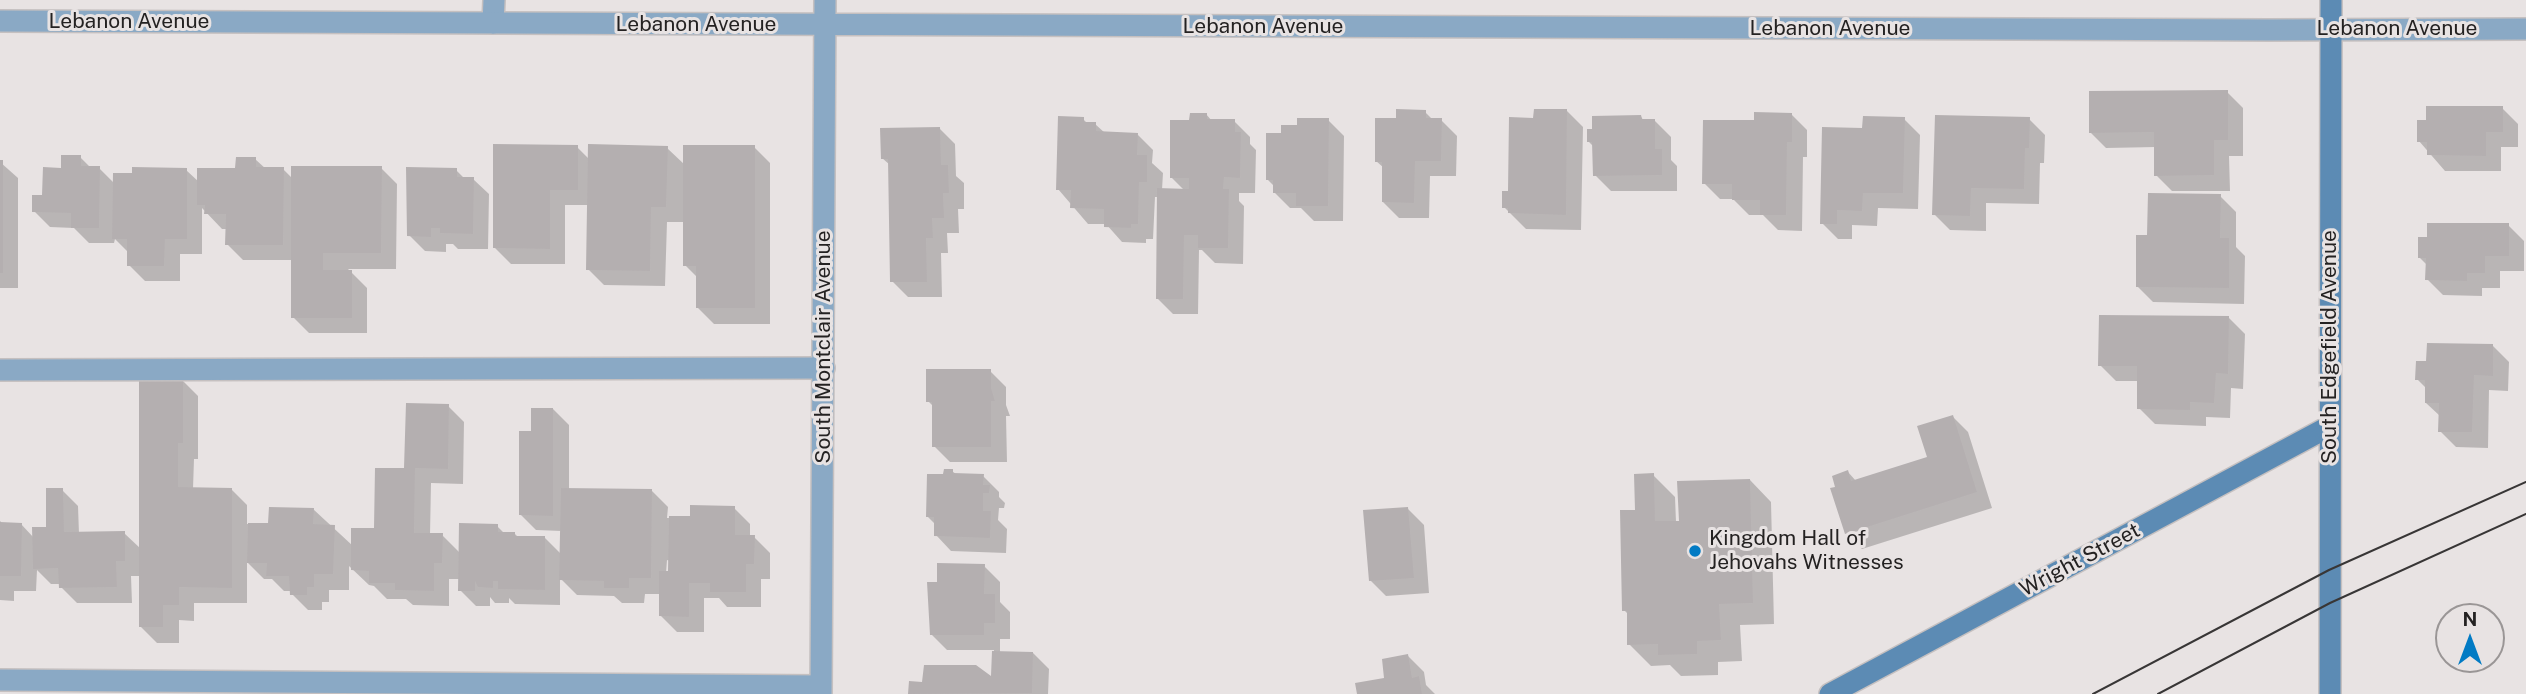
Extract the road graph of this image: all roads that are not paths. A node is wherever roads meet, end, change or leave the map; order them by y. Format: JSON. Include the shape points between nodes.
{"nodes":[{"id":1,"x":494,"y":0,"type":"edge"},
{"id":2,"x":825,"y":0,"type":"edge"},
{"id":3,"x":2331,"y":0,"type":"edge"},
{"id":4,"x":0,"y":21,"type":"edge"},
{"id":5,"x":494,"y":23,"type":"junction"},
{"id":6,"x":825,"y":25,"type":"junction"},
{"id":7,"x":2526,"y":29,"type":"edge"},
{"id":8,"x":2331,"y":30,"type":"junction"},
{"id":9,"x":824,"y":368,"type":"junction"},
{"id":10,"x":0,"y":370,"type":"edge"},
{"id":11,"x":2330,"y":426,"type":"junction"},
{"id":12,"x":0,"y":680,"type":"edge"},
{"id":13,"x":29,"y":687,"type":"edge"},
{"id":14,"x":821,"y":690,"type":"edge"},
{"id":15,"x":1830,"y":694,"type":"edge"},
{"id":16,"x":2330,"y":694,"type":"edge"}],
"edges":[{"from":1,"to":5,"type":"street"},
{"from":2,"to":6,"type":"street","name":"South Montclair Avenue"},
{"from":3,"to":8,"type":"street","name":"South Edgefield Avenue"},
{"from":4,"to":5,"type":"street","name":"Lebanon Avenue"},
{"from":5,"to":6,"type":"street","name":"Lebanon Avenue"},
{"from":6,"to":8,"type":"street","name":"Lebanon Avenue"},
{"from":6,"to":9,"type":"street","name":"South Montclair Avenue"},
{"from":7,"to":8,"type":"street","name":"Lebanon Avenue"},
{"from":8,"to":11,"type":"street","name":"South Edgefield Avenue"},
{"from":9,"to":10,"type":"street"},
{"from":9,"to":14,"type":"street","name":"South Montclair Avenue"},
{"from":11,"to":15,"type":"street","name":"Wright Street"},
{"from":11,"to":16,"type":"street","name":"South Edgefield Avenue"},
{"from":12,"to":13,"type":"street"},
{"from":13,"to":14,"type":"street"}]}
